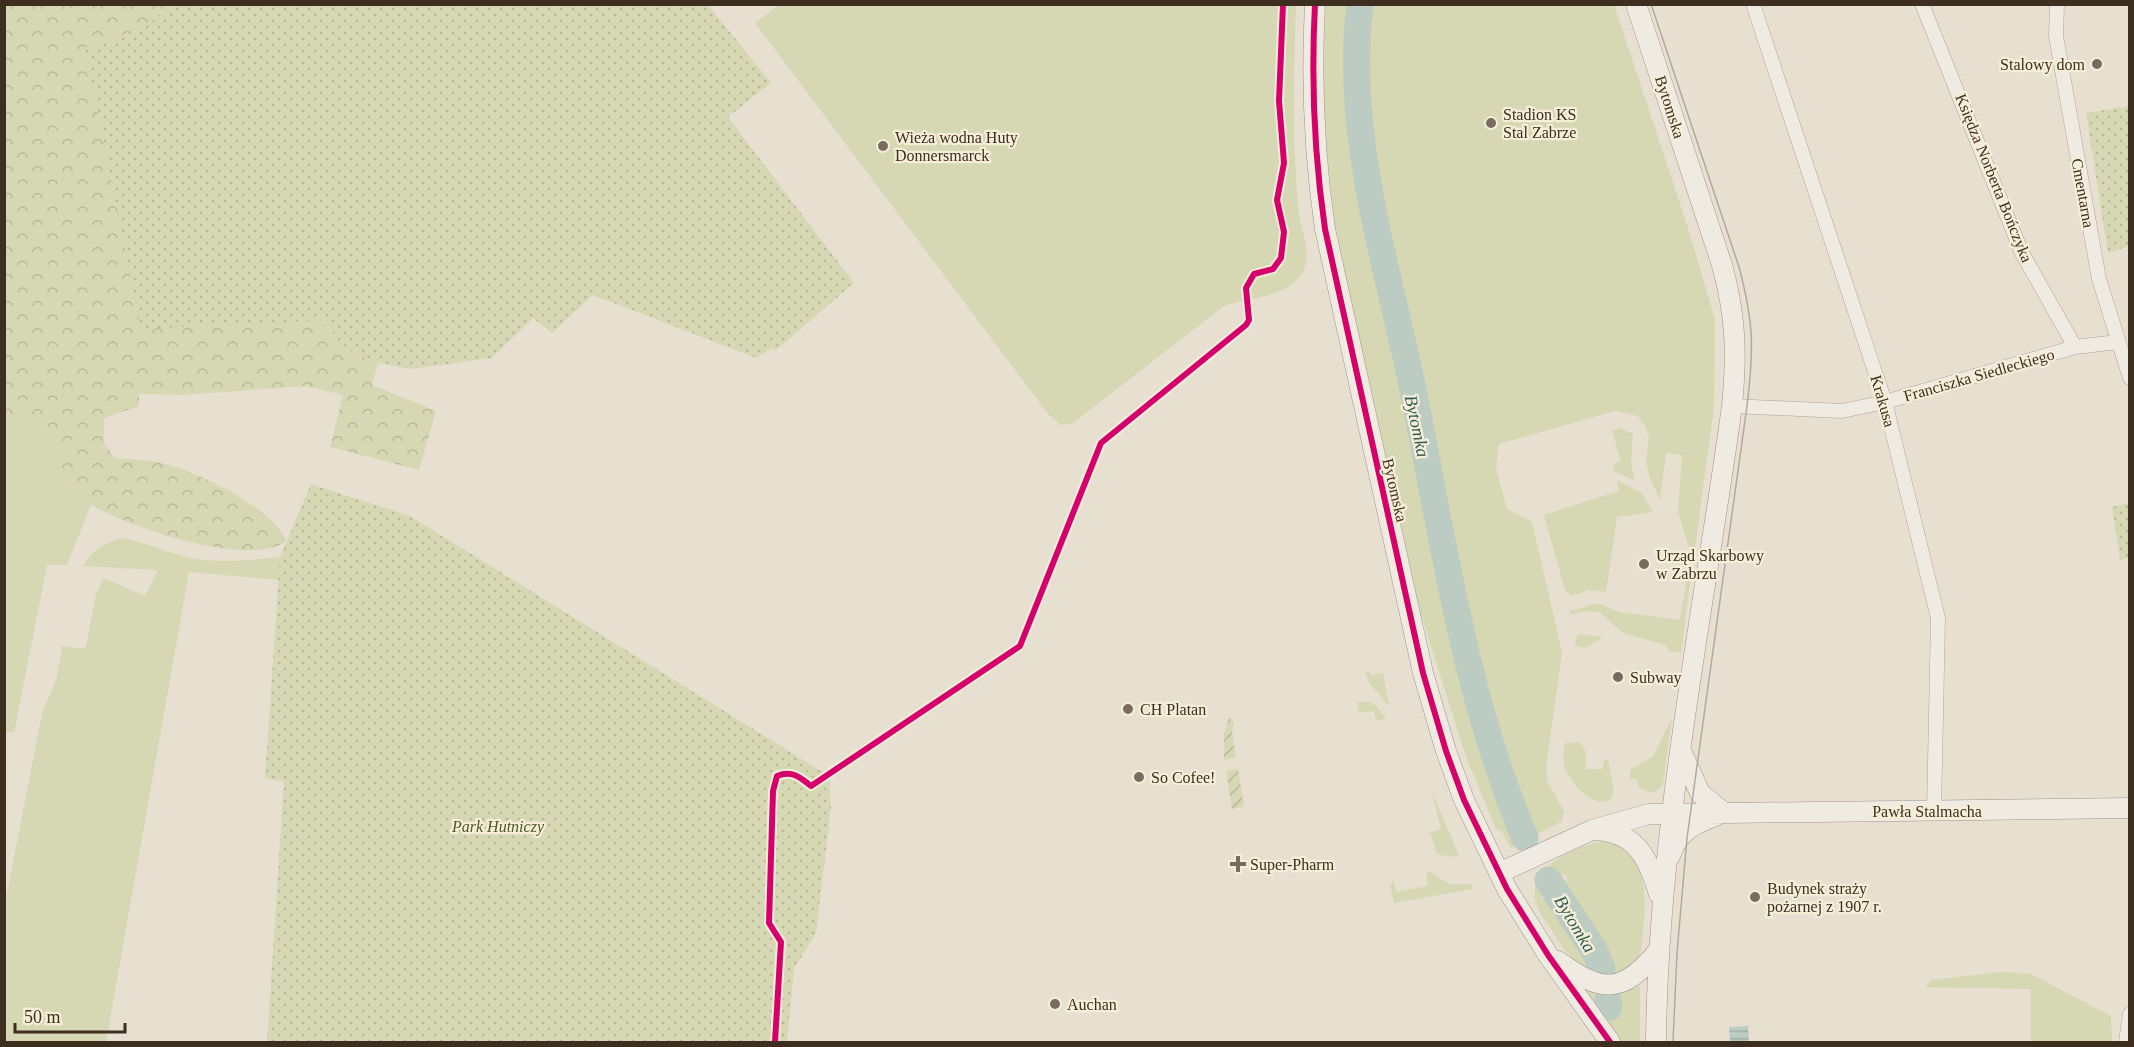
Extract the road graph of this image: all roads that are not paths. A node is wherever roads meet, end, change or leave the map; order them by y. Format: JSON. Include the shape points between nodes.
{"nodes":[{"id":1,"x":1315,"y":4,"type":"edge"},
{"id":2,"x":1636,"y":4,"type":"edge"},
{"id":3,"x":1753,"y":4,"type":"edge"},
{"id":4,"x":1922,"y":4,"type":"edge"},
{"id":5,"x":2057,"y":4,"type":"edge"},
{"id":6,"x":2118,"y":342,"type":"junction"},
{"id":7,"x":2075,"y":348,"type":"junction"},
{"id":8,"x":2130,"y":378,"type":"edge"},
{"id":9,"x":1885,"y":402,"type":"junction"},
{"id":10,"x":1732,"y":406,"type":"junction"},
{"id":11,"x":1681,"y":750,"type":"junction"},
{"id":12,"x":2130,"y":808,"type":"edge"},
{"id":13,"x":1672,"y":812,"type":"junction"},
{"id":14,"x":1934,"y":812,"type":"junction"},
{"id":15,"x":1725,"y":813,"type":"junction"},
{"id":16,"x":1593,"y":830,"type":"junction"},
{"id":17,"x":1498,"y":873,"type":"junction"},
{"id":18,"x":1661,"y":903,"type":"junction"},
{"id":19,"x":1658,"y":951,"type":"junction"},
{"id":20,"x":1548,"y":955,"type":"junction"},
{"id":21,"x":2130,"y":1014,"type":"edge"},
{"id":22,"x":1610,"y":1042,"type":"edge"},
{"id":23,"x":1656,"y":1042,"type":"edge"},
{"id":24,"x":2126,"y":1042,"type":"edge"}],
"edges":[{"from":1,"to":17,"type":"street","name":"Bytomska","via":[[1315,148],[1339,301],[1434,713],[1464,800]]},
{"from":2,"to":10,"type":"street","name":"Bytomska","via":[[1731,299],[1737,344]]},
{"from":3,"to":9,"type":"street","name":"Krakusa"},
{"from":4,"to":7,"type":"street","name":"Księdza Norberta Bończyka","via":[[2022,253]]},
{"from":5,"to":6,"type":"street","name":"Cmentarna","via":[[2056,36],[2093,247]]},
{"from":6,"to":7,"type":"street","name":"Franciszka Siedleckiego"},
{"from":6,"to":8,"type":"street","name":"Cmentarna"},
{"from":7,"to":9,"type":"street","name":"Franciszka Siedleckiego"},
{"from":9,"to":10,"type":"street","name":"Franciszka Siedleckiego","via":[[1842,411]]},
{"from":9,"to":14,"type":"street","name":"Krakusa","via":[[1938,618]]},
{"from":10,"to":11,"type":"street","name":"Bytomska"},
{"from":11,"to":13,"type":"street","name":"Bytomska"},
{"from":11,"to":15,"type":"street","via":[[1700,793]]},
{"from":12,"to":14,"type":"street","name":"Pawła Stalmacha"},
{"from":13,"to":15,"type":"street","name":"Pawła Stalmacha"},
{"from":13,"to":16,"type":"street","via":[[1629,817]]},
{"from":13,"to":18,"type":"street","name":"Bytomska"},
{"from":14,"to":15,"type":"street","name":"Pawła Stalmacha"},
{"from":15,"to":18,"type":"street","name":"Pawła Stalmacha","via":[[1696,824],[1678,837]]},
{"from":16,"to":17,"type":"street"},
{"from":16,"to":18,"type":"street","name":"Bytomska","via":[[1612,831],[1636,847],[1652,870]]},
{"from":17,"to":20,"type":"street","name":"Bytomska"},
{"from":18,"to":19,"type":"street","name":"Bytomska"},
{"from":19,"to":20,"type":"street","name":"Bytomska","via":[[1638,974],[1614,986],[1586,980]]},
{"from":19,"to":23,"type":"street"},
{"from":20,"to":22,"type":"street"},
{"from":21,"to":24,"type":"street"}]}
